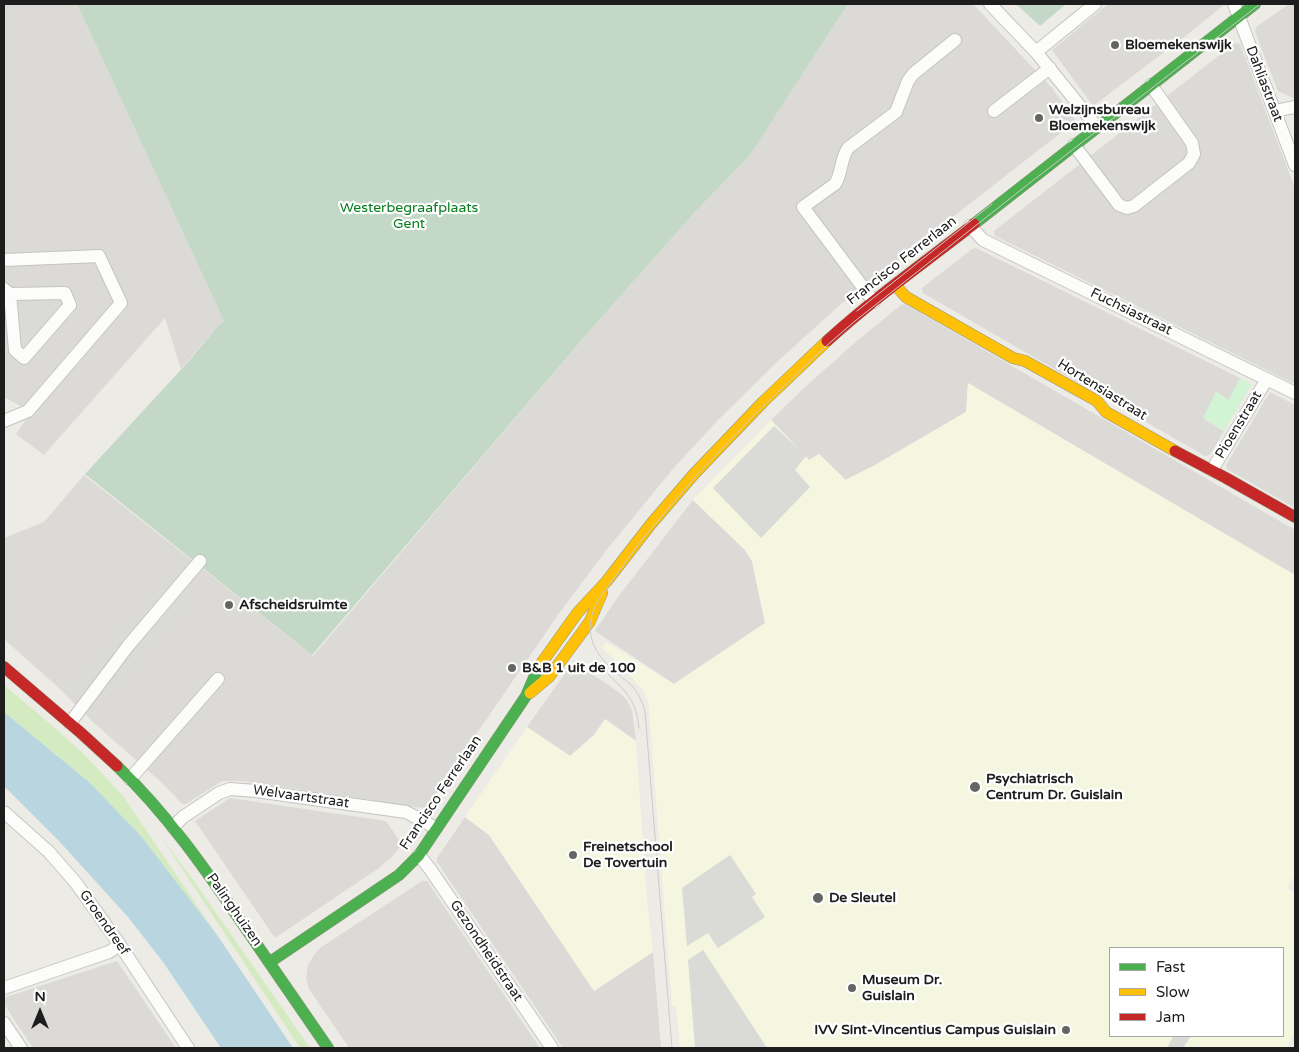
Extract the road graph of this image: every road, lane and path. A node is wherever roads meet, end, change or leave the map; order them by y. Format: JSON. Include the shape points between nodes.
{"nodes":[{"id":1,"x":990,"y":4,"type":"edge"},
{"id":2,"x":1095,"y":4,"type":"edge"},
{"id":3,"x":1234,"y":4,"type":"edge"},
{"id":4,"x":1256,"y":4,"type":"edge"},
{"id":5,"x":1239,"y":16,"type":"junction"},
{"id":6,"x":955,"y":40,"type":"dead end"},
{"id":7,"x":1036,"y":52,"type":"junction"},
{"id":8,"x":1050,"y":68,"type":"junction"},
{"id":9,"x":1151,"y":85,"type":"junction"},
{"id":10,"x":1295,"y":108,"type":"edge"},
{"id":11,"x":994,"y":111,"type":"dead end"},
{"id":12,"x":1274,"y":111,"type":"junction"},
{"id":13,"x":1097,"y":127,"type":"junction"},
{"id":14,"x":1074,"y":145,"type":"junction"},
{"id":15,"x":1295,"y":165,"type":"edge"},
{"id":16,"x":970,"y":226,"type":"junction"},
{"id":17,"x":4,"y":260,"type":"edge"},
{"id":18,"x":895,"y":285,"type":"junction"},
{"id":19,"x":7,"y":292,"type":"edge"},
{"id":20,"x":874,"y":302,"type":"junction"},
{"id":21,"x":1266,"y":379,"type":"junction"},
{"id":22,"x":1295,"y":393,"type":"edge"},
{"id":23,"x":4,"y":420,"type":"edge"},
{"id":24,"x":1212,"y":470,"type":"junction"},
{"id":25,"x":1295,"y":517,"type":"edge"},
{"id":26,"x":200,"y":561,"type":"dead end"},
{"id":27,"x":4,"y":666,"type":"edge"},
{"id":28,"x":218,"y":679,"type":"dead end"},
{"id":29,"x":70,"y":723,"type":"junction"},
{"id":30,"x":130,"y":779,"type":"junction"},
{"id":31,"x":4,"y":812,"type":"edge"},
{"id":32,"x":173,"y":827,"type":"junction"},
{"id":33,"x":436,"y":828,"type":"junction"},
{"id":34,"x":419,"y":855,"type":"junction"},
{"id":35,"x":120,"y":945,"type":"junction"},
{"id":36,"x":270,"y":962,"type":"junction"},
{"id":37,"x":4,"y":988,"type":"edge"},
{"id":38,"x":4,"y":1024,"type":"edge"},
{"id":39,"x":21,"y":1048,"type":"edge"},
{"id":40,"x":188,"y":1048,"type":"edge"},
{"id":41,"x":328,"y":1048,"type":"edge"},
{"id":42,"x":552,"y":1048,"type":"edge"}],
"edges":[{"from":1,"to":7,"type":"street"},
{"from":2,"to":7,"type":"street"},
{"from":3,"to":5,"type":"street","name":"Dahliastraat"},
{"from":4,"to":5,"type":"street","name":"Francisco Ferrerlaan"},
{"from":5,"to":9,"type":"street","name":"Francisco Ferrerlaan"},
{"from":5,"to":12,"type":"street","name":"Dahliastraat"},
{"from":6,"to":20,"type":"street","via":[[913,74],[896,112],[848,148],[838,180],[803,207]]},
{"from":7,"to":8,"type":"street"},
{"from":8,"to":11,"type":"street"},
{"from":8,"to":13,"type":"street"},
{"from":9,"to":13,"type":"street","name":"Francisco Ferrerlaan"},
{"from":9,"to":14,"type":"street","via":[[1192,143],[1194,154],[1189,164],[1127,208],[1119,205]]},
{"from":10,"to":12,"type":"street"},
{"from":12,"to":15,"type":"street","name":"Dahliastraat"},
{"from":13,"to":14,"type":"street","name":"Francisco Ferrerlaan"},
{"from":14,"to":16,"type":"street","name":"Francisco Ferrerlaan"},
{"from":16,"to":18,"type":"street","name":"Francisco Ferrerlaan"},
{"from":16,"to":21,"type":"street","name":"Fuchsiastraat","via":[[983,240]]},
{"from":17,"to":23,"type":"street","via":[[100,256],[121,303],[28,410]]},
{"from":18,"to":20,"type":"street","name":"Francisco Ferrerlaan"},
{"from":18,"to":24,"type":"street","name":"Hortensiastraat","via":[[906,297],[1097,401],[1106,412]]},
{"from":19,"to":19,"type":"street","via":[[15,350],[24,358],[70,305],[65,293]]},
{"from":20,"to":33,"type":"street","name":"Francisco Ferrerlaan","via":[[762,402],[694,474],[578,612],[538,670],[526,696]]},
{"from":21,"to":22,"type":"street","name":"Fuchsiastraat"},
{"from":21,"to":24,"type":"street","name":"Pioenstraat"},
{"from":24,"to":25,"type":"street","name":"Hortensiastraat"},
{"from":26,"to":29,"type":"street","via":[[128,646]]},
{"from":27,"to":29,"type":"street","name":"Palinghuizen"},
{"from":28,"to":30,"type":"street"},
{"from":29,"to":30,"type":"street","name":"Palinghuizen"},
{"from":30,"to":32,"type":"street","name":"Palinghuizen"},
{"from":31,"to":35,"type":"street","name":"Groendreef","via":[[49,852]]},
{"from":32,"to":33,"type":"street","name":"Welvaartstraat","via":[[218,793],[230,789],[406,812]]},
{"from":32,"to":36,"type":"street","name":"Palinghuizen"},
{"from":33,"to":34,"type":"street","name":"Francisco Ferrerlaan"},
{"from":34,"to":36,"type":"street","name":"Francisco Ferrerlaan","via":[[399,875]]},
{"from":34,"to":42,"type":"street","name":"Gezondheidstraat"},
{"from":35,"to":37,"type":"street","via":[[109,952]]},
{"from":35,"to":40,"type":"street","name":"Groendreef"},
{"from":36,"to":41,"type":"street","name":"Palinghuizen"},
{"from":38,"to":39,"type":"street"}]}
